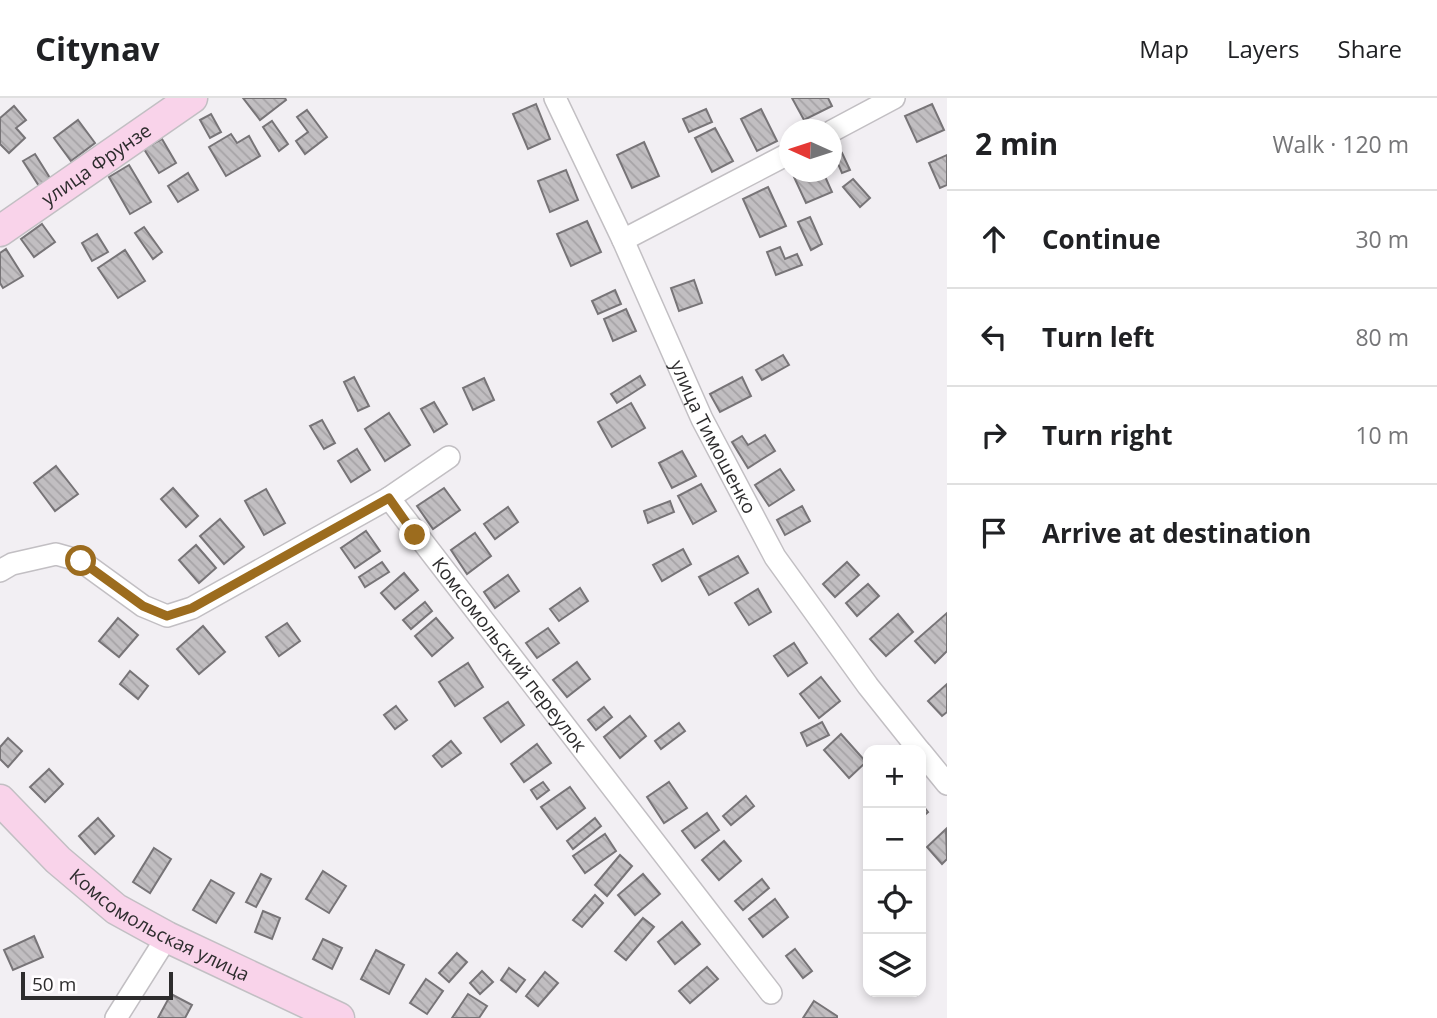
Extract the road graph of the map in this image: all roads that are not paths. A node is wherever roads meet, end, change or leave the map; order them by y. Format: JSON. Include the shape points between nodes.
{"nodes":[{"id":1,"x":192,"y":98,"type":"edge"},
{"id":2,"x":555,"y":98,"type":"edge"},
{"id":3,"x":894,"y":98,"type":"edge"},
{"id":4,"x":842,"y":125,"type":"edge"},
{"id":5,"x":779,"y":158,"type":"edge"},
{"id":6,"x":0,"y":231,"type":"edge"},
{"id":7,"x":623,"y":240,"type":"junction"},
{"id":8,"x":449,"y":457,"type":"dead end"},
{"id":9,"x":389,"y":498,"type":"junction"},
{"id":10,"x":0,"y":571,"type":"edge"},
{"id":11,"x":915,"y":745,"type":"edge"},
{"id":12,"x":926,"y":758,"type":"edge"},
{"id":13,"x":947,"y":784,"type":"edge"},
{"id":14,"x":0,"y":800,"type":"edge"},
{"id":15,"x":167,"y":937,"type":"junction"},
{"id":16,"x":771,"y":993,"type":"dead end"},
{"id":17,"x":116,"y":1018,"type":"edge"},
{"id":18,"x":339,"y":1018,"type":"edge"}],
"edges":[{"from":1,"to":6,"type":"street","name":"улица Фрунзе"},
{"from":2,"to":7,"type":"street","name":"улица Тимошенко"},
{"from":3,"to":4,"type":"street"},
{"from":5,"to":7,"type":"street"},
{"from":7,"to":11,"type":"street","name":"улица Тимошенко","via":[[702,419],[775,557]]},
{"from":8,"to":9,"type":"street"},
{"from":9,"to":10,"type":"street","via":[[192,608],[167,616],[143,606],[81,561],[56,554]]},
{"from":9,"to":16,"type":"street","name":"Комсомольский переулок"},
{"from":12,"to":13,"type":"street","name":"улица Тимошенко"},
{"from":14,"to":15,"type":"street","name":"Комсомольская улица","via":[[58,860],[116,909]]},
{"from":15,"to":17,"type":"street"},
{"from":15,"to":18,"type":"street","name":"Комсомольская улица"}]}
